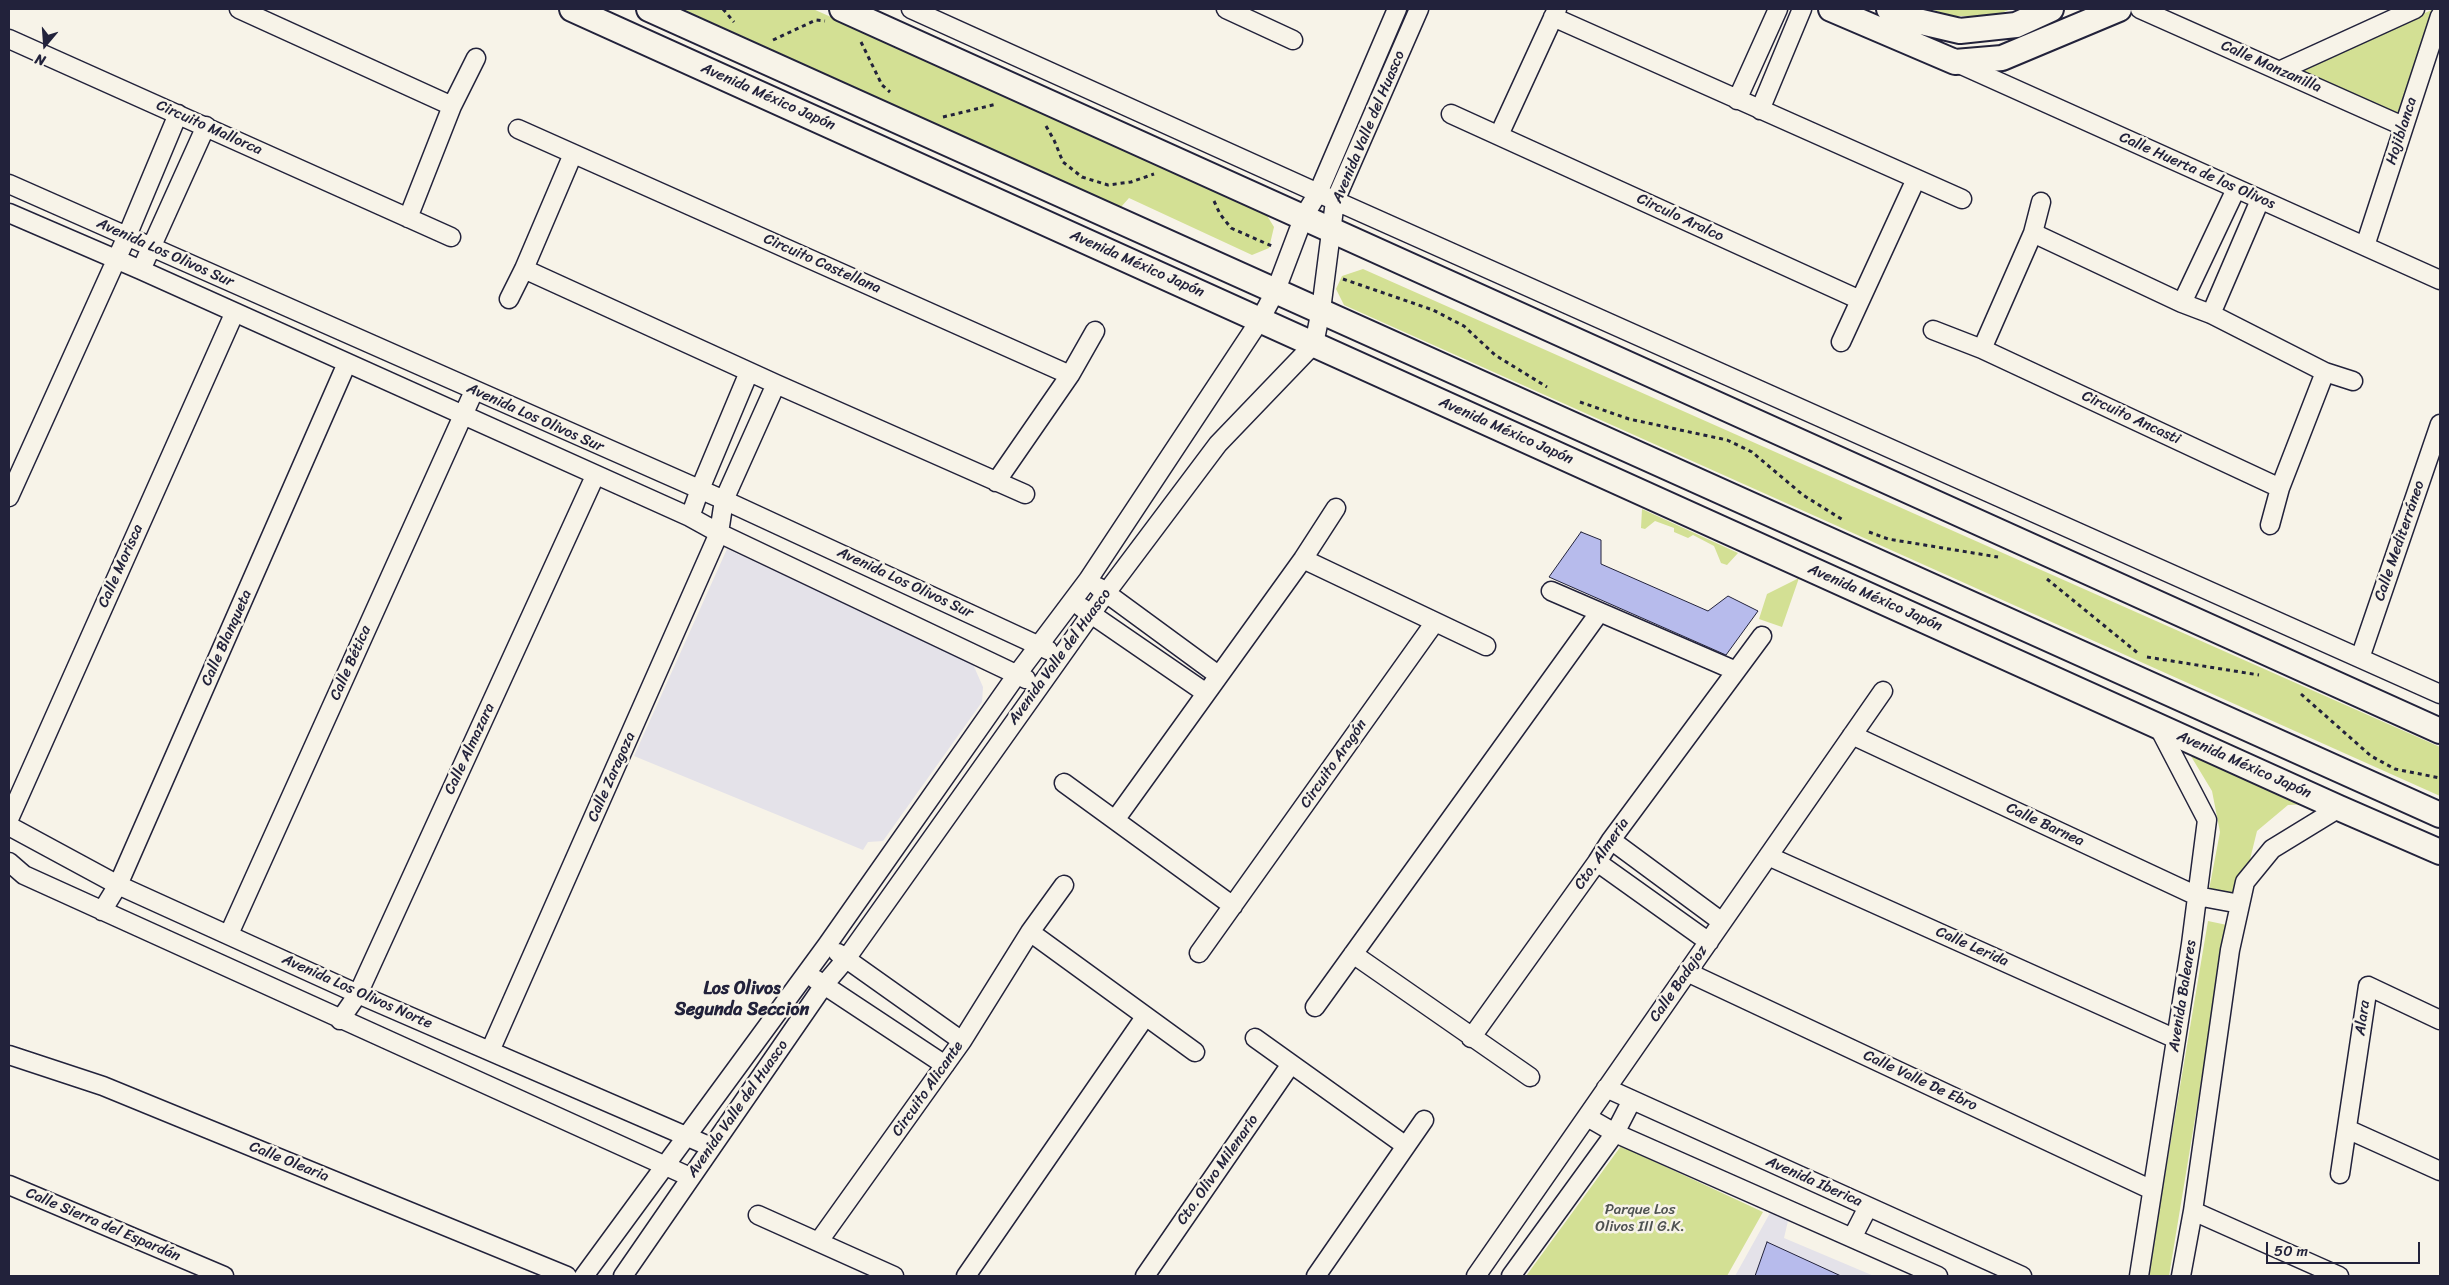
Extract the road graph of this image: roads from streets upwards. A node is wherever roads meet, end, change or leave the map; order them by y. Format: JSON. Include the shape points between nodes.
{"nodes":[{"id":1,"x":239,"y":9,"type":"edge"},
{"id":2,"x":572,"y":9,"type":"edge"},
{"id":3,"x":649,"y":9,"type":"edge"},
{"id":4,"x":911,"y":9,"type":"edge"},
{"id":5,"x":1226,"y":9,"type":"edge"},
{"id":6,"x":1397,"y":9,"type":"edge"},
{"id":7,"x":1419,"y":9,"type":"edge"},
{"id":8,"x":1778,"y":9,"type":"edge"},
{"id":9,"x":1802,"y":9,"type":"edge"},
{"id":10,"x":1833,"y":9,"type":"edge"},
{"id":11,"x":1889,"y":9,"type":"edge"},
{"id":12,"x":2051,"y":9,"type":"edge"},
{"id":13,"x":2119,"y":9,"type":"edge"},
{"id":14,"x":2140,"y":9,"type":"edge"},
{"id":15,"x":2415,"y":9,"type":"edge"},
{"id":16,"x":1555,"y":13,"type":"edge"},
{"id":17,"x":1252,"y":14,"type":"edge"},
{"id":18,"x":835,"y":15,"type":"edge"},
{"id":19,"x":2440,"y":16,"type":"edge"},
{"id":20,"x":9,"y":39,"type":"edge"},
{"id":21,"x":1293,"y":40,"type":"dead end"},
{"id":22,"x":476,"y":58,"type":"dead end"},
{"id":23,"x":1955,"y":62,"type":"junction"},
{"id":24,"x":2279,"y":70,"type":"junction"},
{"id":25,"x":1737,"y":100,"type":"junction"},
{"id":26,"x":452,"y":106,"type":"junction"},
{"id":27,"x":1760,"y":110,"type":"junction"},
{"id":28,"x":178,"y":114,"type":"junction"},
{"id":29,"x":1451,"y":114,"type":"dead end"},
{"id":30,"x":206,"y":126,"type":"junction"},
{"id":31,"x":2403,"y":126,"type":"junction"},
{"id":32,"x":518,"y":128,"type":"dead end"},
{"id":33,"x":1499,"y":135,"type":"junction"},
{"id":34,"x":573,"y":154,"type":"junction"},
{"id":35,"x":1916,"y":179,"type":"junction"},
{"id":36,"x":9,"y":184,"type":"edge"},
{"id":37,"x":2236,"y":189,"type":"junction"},
{"id":38,"x":1318,"y":193,"type":"junction"},
{"id":39,"x":1962,"y":199,"type":"dead end"},
{"id":40,"x":2260,"y":200,"type":"junction"},
{"id":41,"x":1335,"y":201,"type":"junction"},
{"id":42,"x":2041,"y":202,"type":"dead end"},
{"id":43,"x":9,"y":213,"type":"edge"},
{"id":44,"x":1304,"y":216,"type":"junction"},
{"id":45,"x":408,"y":218,"type":"junction"},
{"id":46,"x":1332,"y":228,"type":"junction"},
{"id":47,"x":2033,"y":233,"type":"junction"},
{"id":48,"x":127,"y":236,"type":"junction"},
{"id":49,"x":451,"y":237,"type":"dead end"},
{"id":50,"x":151,"y":246,"type":"junction"},
{"id":51,"x":2365,"y":246,"type":"junction"},
{"id":52,"x":116,"y":259,"type":"junction"},
{"id":53,"x":140,"y":270,"type":"junction"},
{"id":54,"x":524,"y":270,"type":"junction"},
{"id":55,"x":2440,"y":280,"type":"edge"},
{"id":56,"x":1276,"y":290,"type":"junction"},
{"id":57,"x":508,"y":299,"type":"dead end"},
{"id":58,"x":1860,"y":300,"type":"junction"},
{"id":59,"x":2182,"y":303,"type":"junction"},
{"id":60,"x":1321,"y":310,"type":"junction"},
{"id":61,"x":234,"y":314,"type":"junction"},
{"id":62,"x":2211,"y":314,"type":"junction"},
{"id":63,"x":1260,"y":320,"type":"junction"},
{"id":64,"x":1095,"y":330,"type":"dead end"},
{"id":65,"x":1933,"y":330,"type":"dead end"},
{"id":66,"x":1841,"y":342,"type":"dead end"},
{"id":67,"x":1314,"y":344,"type":"junction"},
{"id":68,"x":1982,"y":349,"type":"junction"},
{"id":69,"x":347,"y":363,"type":"junction"},
{"id":70,"x":749,"y":372,"type":"junction"},
{"id":71,"x":2325,"y":372,"type":"junction"},
{"id":72,"x":1070,"y":375,"type":"junction"},
{"id":73,"x":2353,"y":381,"type":"dead end"},
{"id":74,"x":776,"y":384,"type":"junction"},
{"id":75,"x":474,"y":391,"type":"junction"},
{"id":76,"x":464,"y":414,"type":"junction"},
{"id":77,"x":2439,"y":432,"type":"edge"},
{"id":78,"x":1611,"y":442,"type":"junction"},
{"id":79,"x":1597,"y":472,"type":"junction"},
{"id":80,"x":595,"y":476,"type":"junction"},
{"id":81,"x":996,"y":482,"type":"junction"},
{"id":82,"x":2280,"y":488,"type":"junction"},
{"id":83,"x":700,"y":489,"type":"junction"},
{"id":84,"x":1025,"y":494,"type":"dead end"},
{"id":85,"x":9,"y":497,"type":"edge"},
{"id":86,"x":724,"y":500,"type":"junction"},
{"id":87,"x":1336,"y":508,"type":"dead end"},
{"id":88,"x":690,"y":517,"type":"junction"},
{"id":89,"x":2270,"y":525,"type":"dead end"},
{"id":90,"x":719,"y":533,"type":"junction"},
{"id":91,"x":1303,"y":559,"type":"junction"},
{"id":92,"x":1905,"y":576,"type":"junction"},
{"id":93,"x":1088,"y":580,"type":"junction"},
{"id":94,"x":1551,"y":591,"type":"dead end"},
{"id":95,"x":1106,"y":593,"type":"junction"},
{"id":96,"x":1073,"y":600,"type":"junction"},
{"id":97,"x":1891,"y":606,"type":"junction"},
{"id":98,"x":1599,"y":613,"type":"junction"},
{"id":99,"x":1090,"y":614,"type":"junction"},
{"id":100,"x":1435,"y":622,"type":"junction"},
{"id":101,"x":1762,"y":636,"type":"dead end"},
{"id":102,"x":1041,"y":645,"type":"junction"},
{"id":103,"x":1486,"y":646,"type":"dead end"},
{"id":104,"x":1059,"y":658,"type":"junction"},
{"id":105,"x":2360,"y":658,"type":"junction"},
{"id":106,"x":1736,"y":671,"type":"junction"},
{"id":107,"x":1018,"y":673,"type":"junction"},
{"id":108,"x":1218,"y":675,"type":"junction"},
{"id":109,"x":1038,"y":687,"type":"junction"},
{"id":110,"x":1883,"y":691,"type":"dead end"},
{"id":111,"x":1206,"y":693,"type":"junction"},
{"id":112,"x":2440,"y":694,"type":"edge"},
{"id":113,"x":2158,"y":726,"type":"junction"},
{"id":114,"x":2440,"y":731,"type":"edge"},
{"id":115,"x":1852,"y":735,"type":"junction"},
{"id":116,"x":1064,"y":784,"type":"dead end"},
{"id":117,"x":2339,"y":808,"type":"junction"},
{"id":118,"x":2440,"y":815,"type":"edge"},
{"id":119,"x":9,"y":819,"type":"edge"},
{"id":120,"x":1115,"y":820,"type":"junction"},
{"id":121,"x":9,"y":826,"type":"edge"},
{"id":122,"x":1611,"y":840,"type":"junction"},
{"id":123,"x":2440,"y":852,"type":"edge"},
{"id":124,"x":1768,"y":856,"type":"junction"},
{"id":125,"x":9,"y":862,"type":"edge"},
{"id":126,"x":1598,"y":862,"type":"junction"},
{"id":127,"x":118,"y":885,"type":"junction"},
{"id":128,"x":1064,"y":885,"type":"dead end"},
{"id":129,"x":2197,"y":896,"type":"junction"},
{"id":130,"x":2240,"y":904,"type":"junction"},
{"id":131,"x":1233,"y":906,"type":"junction"},
{"id":132,"x":102,"y":911,"type":"junction"},
{"id":133,"x":1722,"y":922,"type":"junction"},
{"id":134,"x":1030,"y":932,"type":"junction"},
{"id":135,"x":229,"y":934,"type":"junction"},
{"id":136,"x":1708,"y":942,"type":"junction"},
{"id":137,"x":827,"y":945,"type":"junction"},
{"id":138,"x":1199,"y":953,"type":"dead end"},
{"id":139,"x":1353,"y":954,"type":"junction"},
{"id":140,"x":846,"y":959,"type":"junction"},
{"id":141,"x":1687,"y":972,"type":"junction"},
{"id":142,"x":806,"y":973,"type":"junction"},
{"id":143,"x":824,"y":985,"type":"junction"},
{"id":144,"x":358,"y":994,"type":"junction"},
{"id":145,"x":1315,"y":1007,"type":"dead end"},
{"id":146,"x":1145,"y":1017,"type":"junction"},
{"id":147,"x":340,"y":1020,"type":"junction"},
{"id":148,"x":2440,"y":1020,"type":"edge"},
{"id":149,"x":1255,"y":1038,"type":"dead end"},
{"id":150,"x":1471,"y":1038,"type":"junction"},
{"id":151,"x":2176,"y":1039,"type":"junction"},
{"id":152,"x":962,"y":1041,"type":"junction"},
{"id":153,"x":490,"y":1052,"type":"junction"},
{"id":154,"x":1195,"y":1052,"type":"dead end"},
{"id":155,"x":9,"y":1055,"type":"edge"},
{"id":156,"x":1291,"y":1064,"type":"junction"},
{"id":157,"x":944,"y":1065,"type":"junction"},
{"id":158,"x":1530,"y":1077,"type":"dead end"},
{"id":159,"x":1606,"y":1088,"type":"junction"},
{"id":160,"x":1632,"y":1100,"type":"junction"},
{"id":161,"x":1587,"y":1117,"type":"junction"},
{"id":162,"x":1424,"y":1120,"type":"dead end"},
{"id":163,"x":2347,"y":1129,"type":"junction"},
{"id":164,"x":1615,"y":1133,"type":"junction"},
{"id":165,"x":687,"y":1136,"type":"junction"},
{"id":166,"x":1406,"y":1146,"type":"junction"},
{"id":167,"x":711,"y":1147,"type":"junction"},
{"id":168,"x":665,"y":1165,"type":"junction"},
{"id":169,"x":2440,"y":1171,"type":"edge"},
{"id":170,"x":2340,"y":1174,"type":"dead end"},
{"id":171,"x":690,"y":1177,"type":"junction"},
{"id":172,"x":9,"y":1185,"type":"edge"},
{"id":173,"x":2152,"y":1190,"type":"junction"},
{"id":174,"x":1868,"y":1206,"type":"junction"},
{"id":175,"x":2193,"y":1211,"type":"junction"},
{"id":176,"x":758,"y":1215,"type":"dead end"},
{"id":177,"x":1852,"y":1238,"type":"junction"},
{"id":178,"x":819,"y":1241,"type":"junction"},
{"id":179,"x":1323,"y":1274,"type":"edge"},
{"id":180,"x":224,"y":1276,"type":"edge"},
{"id":181,"x":567,"y":1276,"type":"edge"},
{"id":182,"x":584,"y":1276,"type":"edge"},
{"id":183,"x":623,"y":1276,"type":"edge"},
{"id":184,"x":894,"y":1276,"type":"edge"},
{"id":185,"x":966,"y":1276,"type":"edge"},
{"id":186,"x":1145,"y":1276,"type":"edge"},
{"id":187,"x":1476,"y":1276,"type":"edge"},
{"id":188,"x":1511,"y":1276,"type":"edge"},
{"id":189,"x":1938,"y":1276,"type":"edge"},
{"id":190,"x":2022,"y":1276,"type":"edge"},
{"id":191,"x":2139,"y":1276,"type":"edge"},
{"id":192,"x":2181,"y":1276,"type":"edge"},
{"id":193,"x":2339,"y":1276,"type":"edge"}],
"edges":[{"from":1,"to":26,"type":"street"},
{"from":2,"to":63,"type":"street","name":"Avenida México Japón"},
{"from":3,"to":56,"type":"street"},
{"from":4,"to":38,"type":"street"},
{"from":5,"to":17,"type":"street"},
{"from":6,"to":38,"type":"street","name":"Avenida Valle del Huasco"},
{"from":7,"to":41,"type":"street","name":"Avenida Valle del Huasco"},
{"from":8,"to":25,"type":"street"},
{"from":9,"to":27,"type":"street"},
{"from":10,"to":23,"type":"street"},
{"from":11,"to":12,"type":"street","via":[[1913,20],[1960,31],[2016,24]]},
{"from":13,"to":23,"type":"street","via":[[2002,58]]},
{"from":14,"to":24,"type":"street","name":"Calle Manzanilla"},
{"from":15,"to":24,"type":"street"},
{"from":16,"to":25,"type":"street"},
{"from":16,"to":33,"type":"street"},
{"from":17,"to":21,"type":"street"},
{"from":18,"to":44,"type":"street"},
{"from":19,"to":31,"type":"street","name":"Hojiblanca"},
{"from":20,"to":28,"type":"street","name":"Circuito Mallorca"},
{"from":22,"to":26,"type":"street"},
{"from":23,"to":37,"type":"street","name":"Calle Huerta de los Olivos"},
{"from":24,"to":31,"type":"street","name":"Calle Manzanilla"},
{"from":25,"to":27,"type":"street"},
{"from":26,"to":45,"type":"street"},
{"from":27,"to":35,"type":"street"},
{"from":28,"to":30,"type":"street","name":"Circuito Mallorca"},
{"from":28,"to":48,"type":"street"},
{"from":29,"to":33,"type":"street","name":"Circulo Aralco"},
{"from":30,"to":45,"type":"street","name":"Circuito Mallorca"},
{"from":30,"to":50,"type":"street"},
{"from":31,"to":51,"type":"street","name":"Hojiblanca"},
{"from":32,"to":34,"type":"street","name":"Circuito Castellana"},
{"from":33,"to":58,"type":"street","name":"Circulo Aralco"},
{"from":34,"to":54,"type":"street"},
{"from":34,"to":72,"type":"street","name":"Circuito Castellana"},
{"from":35,"to":39,"type":"street"},
{"from":35,"to":58,"type":"street"},
{"from":36,"to":48,"type":"street","name":"Avenida Los Olivos Sur"},
{"from":37,"to":40,"type":"street","name":"Calle Huerta de los Olivos"},
{"from":37,"to":59,"type":"street"},
{"from":38,"to":41,"type":"street"},
{"from":38,"to":44,"type":"street","name":"Avenida Valle del Huasco"},
{"from":40,"to":51,"type":"street","name":"Calle Huerta de los Olivos"},
{"from":40,"to":62,"type":"street"},
{"from":41,"to":46,"type":"street","name":"Avenida Valle del Huasco"},
{"from":41,"to":105,"type":"street"},
{"from":42,"to":47,"type":"street"},
{"from":43,"to":52,"type":"street","name":"Avenida Los Olivos Sur"},
{"from":44,"to":46,"type":"street"},
{"from":44,"to":56,"type":"street","name":"Avenida Valle del Huasco"},
{"from":45,"to":49,"type":"street","name":"Circuito Mallorca"},
{"from":46,"to":60,"type":"street","name":"Avenida Valle del Huasco"},
{"from":46,"to":114,"type":"street"},
{"from":47,"to":59,"type":"street"},
{"from":47,"to":68,"type":"street"},
{"from":48,"to":50,"type":"street","name":"Avenida Los Olivos Sur"},
{"from":48,"to":52,"type":"street"},
{"from":50,"to":53,"type":"street"},
{"from":50,"to":75,"type":"street","name":"Avenida Los Olivos Sur"},
{"from":51,"to":55,"type":"street","name":"Calle Huerta de los Olivos"},
{"from":52,"to":53,"type":"street","name":"Avenida Los Olivos Sur"},
{"from":52,"to":85,"type":"street"},
{"from":53,"to":61,"type":"street","name":"Avenida Los Olivos Sur"},
{"from":54,"to":57,"type":"street"},
{"from":54,"to":70,"type":"street"},
{"from":56,"to":60,"type":"street"},
{"from":56,"to":63,"type":"street","name":"Avenida Valle del Huasco"},
{"from":58,"to":66,"type":"street"},
{"from":59,"to":62,"type":"street"},
{"from":60,"to":67,"type":"street","name":"Avenida Valle del Huasco"},
{"from":60,"to":78,"type":"street"},
{"from":61,"to":69,"type":"street","name":"Avenida Los Olivos Sur"},
{"from":61,"to":119,"type":"street","name":"Calle Morisca"},
{"from":62,"to":71,"type":"street"},
{"from":63,"to":67,"type":"street","name":"Avenida México Japón"},
{"from":63,"to":93,"type":"street","name":"Avenida Valle del Huasco"},
{"from":64,"to":72,"type":"street"},
{"from":65,"to":68,"type":"street","name":"Circuito Ancasti"},
{"from":67,"to":79,"type":"street","name":"Avenida México Japón"},
{"from":67,"to":95,"type":"street","name":"Avenida Valle del Huasco","via":[[1218,444]]},
{"from":68,"to":82,"type":"street","name":"Circuito Ancasti"},
{"from":69,"to":76,"type":"street","name":"Avenida Los Olivos Sur"},
{"from":69,"to":127,"type":"street","name":"Calle Blanqueta"},
{"from":70,"to":74,"type":"street"},
{"from":70,"to":83,"type":"street"},
{"from":71,"to":73,"type":"street"},
{"from":71,"to":82,"type":"street"},
{"from":72,"to":81,"type":"street"},
{"from":74,"to":81,"type":"street"},
{"from":74,"to":86,"type":"street"},
{"from":75,"to":76,"type":"street","name":"Calle Bética"},
{"from":75,"to":83,"type":"street","name":"Avenida Los Olivos Sur"},
{"from":76,"to":80,"type":"street","name":"Avenida Los Olivos Sur"},
{"from":76,"to":135,"type":"street","name":"Calle Bética"},
{"from":77,"to":105,"type":"street","name":"Calle Mediterráneo"},
{"from":78,"to":79,"type":"street"},
{"from":78,"to":92,"type":"street"},
{"from":79,"to":97,"type":"street","name":"Avenida México Japón"},
{"from":80,"to":88,"type":"street","name":"Avenida Los Olivos Sur"},
{"from":80,"to":144,"type":"street","name":"Calle Almazara"},
{"from":81,"to":84,"type":"street"},
{"from":82,"to":89,"type":"street"},
{"from":83,"to":86,"type":"street","name":"Avenida Los Olivos Sur"},
{"from":83,"to":88,"type":"street"},
{"from":86,"to":90,"type":"street","name":"Calle Zaragoza"},
{"from":86,"to":102,"type":"street","name":"Avenida Los Olivos Sur"},
{"from":87,"to":91,"type":"street"},
{"from":88,"to":90,"type":"street","name":"Avenida Los Olivos Sur"},
{"from":90,"to":107,"type":"street","name":"Avenida Los Olivos Sur"},
{"from":90,"to":153,"type":"street","name":"Calle Zaragoza"},
{"from":91,"to":100,"type":"street"},
{"from":91,"to":108,"type":"street"},
{"from":92,"to":97,"type":"street"},
{"from":92,"to":118,"type":"street"},
{"from":93,"to":95,"type":"street"},
{"from":93,"to":96,"type":"street","name":"Avenida Valle del Huasco"},
{"from":94,"to":98,"type":"street"},
{"from":95,"to":99,"type":"street","name":"Avenida Valle del Huasco"},
{"from":95,"to":108,"type":"street"},
{"from":96,"to":99,"type":"street"},
{"from":96,"to":102,"type":"street","name":"Avenida Valle del Huasco"},
{"from":97,"to":113,"type":"street","name":"Avenida México Japón"},
{"from":98,"to":106,"type":"street"},
{"from":98,"to":139,"type":"street"},
{"from":99,"to":104,"type":"street","name":"Avenida Valle del Huasco"},
{"from":99,"to":111,"type":"street"},
{"from":100,"to":103,"type":"street"},
{"from":100,"to":131,"type":"street","name":"Circuito Aragón"},
{"from":101,"to":106,"type":"street","name":"Cto. Almeria"},
{"from":102,"to":104,"type":"street","name":"Avenida Los Olivos Sur"},
{"from":102,"to":107,"type":"street","name":"Avenida Valle del Huasco"},
{"from":104,"to":109,"type":"street","name":"Avenida Valle del Huasco"},
{"from":105,"to":112,"type":"street"},
{"from":106,"to":122,"type":"street","name":"Cto. Almeria"},
{"from":107,"to":109,"type":"street","name":"Avenida Los Olivos Sur"},
{"from":107,"to":137,"type":"street","name":"Avenida Valle del Huasco"},
{"from":108,"to":111,"type":"street"},
{"from":109,"to":140,"type":"street","name":"Avenida Valle del Huasco"},
{"from":110,"to":115,"type":"street","name":"Calle Badajoz"},
{"from":111,"to":120,"type":"street"},
{"from":113,"to":117,"type":"street","name":"Avenida México Japón"},
{"from":113,"to":129,"type":"street","name":"Avenida Baleares","via":[[2207,820]]},
{"from":115,"to":124,"type":"street","name":"Calle Badajoz"},
{"from":115,"to":129,"type":"street","name":"Calle Barnea"},
{"from":116,"to":120,"type":"street"},
{"from":117,"to":123,"type":"street","name":"Avenida México Japón"},
{"from":117,"to":130,"type":"street","via":[[2272,849],[2245,882]]},
{"from":120,"to":131,"type":"street"},
{"from":121,"to":127,"type":"street","name":"Avenida Los Olivos Norte"},
{"from":122,"to":126,"type":"street","name":"Cto. Almeria"},
{"from":122,"to":133,"type":"street"},
{"from":124,"to":133,"type":"street","name":"Calle Badajoz"},
{"from":124,"to":151,"type":"street","name":"Calle Lerida"},
{"from":125,"to":132,"type":"street","name":"Avenida Los Olivos Norte","via":[[24,875]]},
{"from":126,"to":136,"type":"street"},
{"from":126,"to":150,"type":"street","name":"Cto. Almeria"},
{"from":127,"to":132,"type":"street","name":"Calle Blanqueta"},
{"from":127,"to":135,"type":"street","name":"Avenida Los Olivos Norte"},
{"from":128,"to":134,"type":"street","name":"Circuito Alicante"},
{"from":129,"to":130,"type":"street","name":"Calle Barnea"},
{"from":129,"to":151,"type":"street","name":"Avenida Baleares"},
{"from":130,"to":175,"type":"street","via":[[2230,950]]},
{"from":131,"to":138,"type":"street","name":"Circuito Aragón"},
{"from":132,"to":147,"type":"street","name":"Avenida Los Olivos Norte"},
{"from":133,"to":136,"type":"street","name":"Calle Badajoz"},
{"from":134,"to":146,"type":"street"},
{"from":134,"to":152,"type":"street","name":"Circuito Alicante"},
{"from":135,"to":144,"type":"street","name":"Avenida Los Olivos Norte"},
{"from":136,"to":141,"type":"street","name":"Calle Badajoz"},
{"from":137,"to":140,"type":"street"},
{"from":137,"to":142,"type":"street","name":"Avenida Valle del Huasco"},
{"from":139,"to":145,"type":"street"},
{"from":139,"to":150,"type":"street"},
{"from":140,"to":143,"type":"street","name":"Avenida Valle del Huasco"},
{"from":140,"to":152,"type":"street"},
{"from":141,"to":159,"type":"street","name":"Calle Badajoz"},
{"from":141,"to":173,"type":"street","name":"Calle Valle De Ebro"},
{"from":142,"to":143,"type":"street"},
{"from":142,"to":165,"type":"street","name":"Avenida Valle del Huasco"},
{"from":143,"to":157,"type":"street"},
{"from":143,"to":167,"type":"street","name":"Avenida Valle del Huasco"},
{"from":144,"to":147,"type":"street","name":"Calle Almazara"},
{"from":144,"to":153,"type":"street","name":"Avenida Los Olivos Norte"},
{"from":146,"to":154,"type":"street"},
{"from":146,"to":185,"type":"street"},
{"from":147,"to":168,"type":"street","name":"Avenida Los Olivos Norte"},
{"from":148,"to":163,"type":"street","name":"Alara","via":[[2368,986]]},
{"from":149,"to":156,"type":"street"},
{"from":150,"to":158,"type":"street"},
{"from":151,"to":173,"type":"street","name":"Avenida Baleares"},
{"from":152,"to":157,"type":"street","name":"Circuito Alicante"},
{"from":153,"to":165,"type":"street","name":"Avenida Los Olivos Norte"},
{"from":155,"to":181,"type":"street","name":"Calle Olearia","via":[[104,1086]]},
{"from":156,"to":166,"type":"street"},
{"from":156,"to":186,"type":"street","name":"Cto. Olivo Milenario"},
{"from":157,"to":178,"type":"street","name":"Circuito Alicante"},
{"from":159,"to":160,"type":"street","name":"Avenida Iberica"},
{"from":159,"to":161,"type":"street","name":"Calle Badajoz"},
{"from":160,"to":164,"type":"street"},
{"from":160,"to":174,"type":"street","name":"Avenida Iberica"},
{"from":161,"to":164,"type":"street"},
{"from":161,"to":187,"type":"street","name":"Calle Badajoz"},
{"from":162,"to":166,"type":"street"},
{"from":163,"to":169,"type":"street"},
{"from":163,"to":170,"type":"street","name":"Alara"},
{"from":164,"to":177,"type":"street"},
{"from":164,"to":188,"type":"street"},
{"from":165,"to":167,"type":"street","name":"Avenida Los Olivos Norte"},
{"from":165,"to":168,"type":"street","name":"Avenida Valle del Huasco"},
{"from":166,"to":179,"type":"street"},
{"from":167,"to":171,"type":"street","name":"Avenida Valle del Huasco"},
{"from":168,"to":171,"type":"street","name":"Avenida Los Olivos Norte"},
{"from":168,"to":182,"type":"street","name":"Avenida Valle del Huasco"},
{"from":171,"to":183,"type":"street","name":"Avenida Valle del Huasco"},
{"from":172,"to":180,"type":"street","name":"Calle Sierra del Espardán"},
{"from":173,"to":191,"type":"street","name":"Avenida Baleares"},
{"from":174,"to":177,"type":"street"},
{"from":174,"to":190,"type":"street","name":"Avenida Iberica"},
{"from":175,"to":192,"type":"street"},
{"from":175,"to":193,"type":"street"},
{"from":176,"to":178,"type":"street"},
{"from":177,"to":189,"type":"street"},
{"from":178,"to":184,"type":"street"}]}
